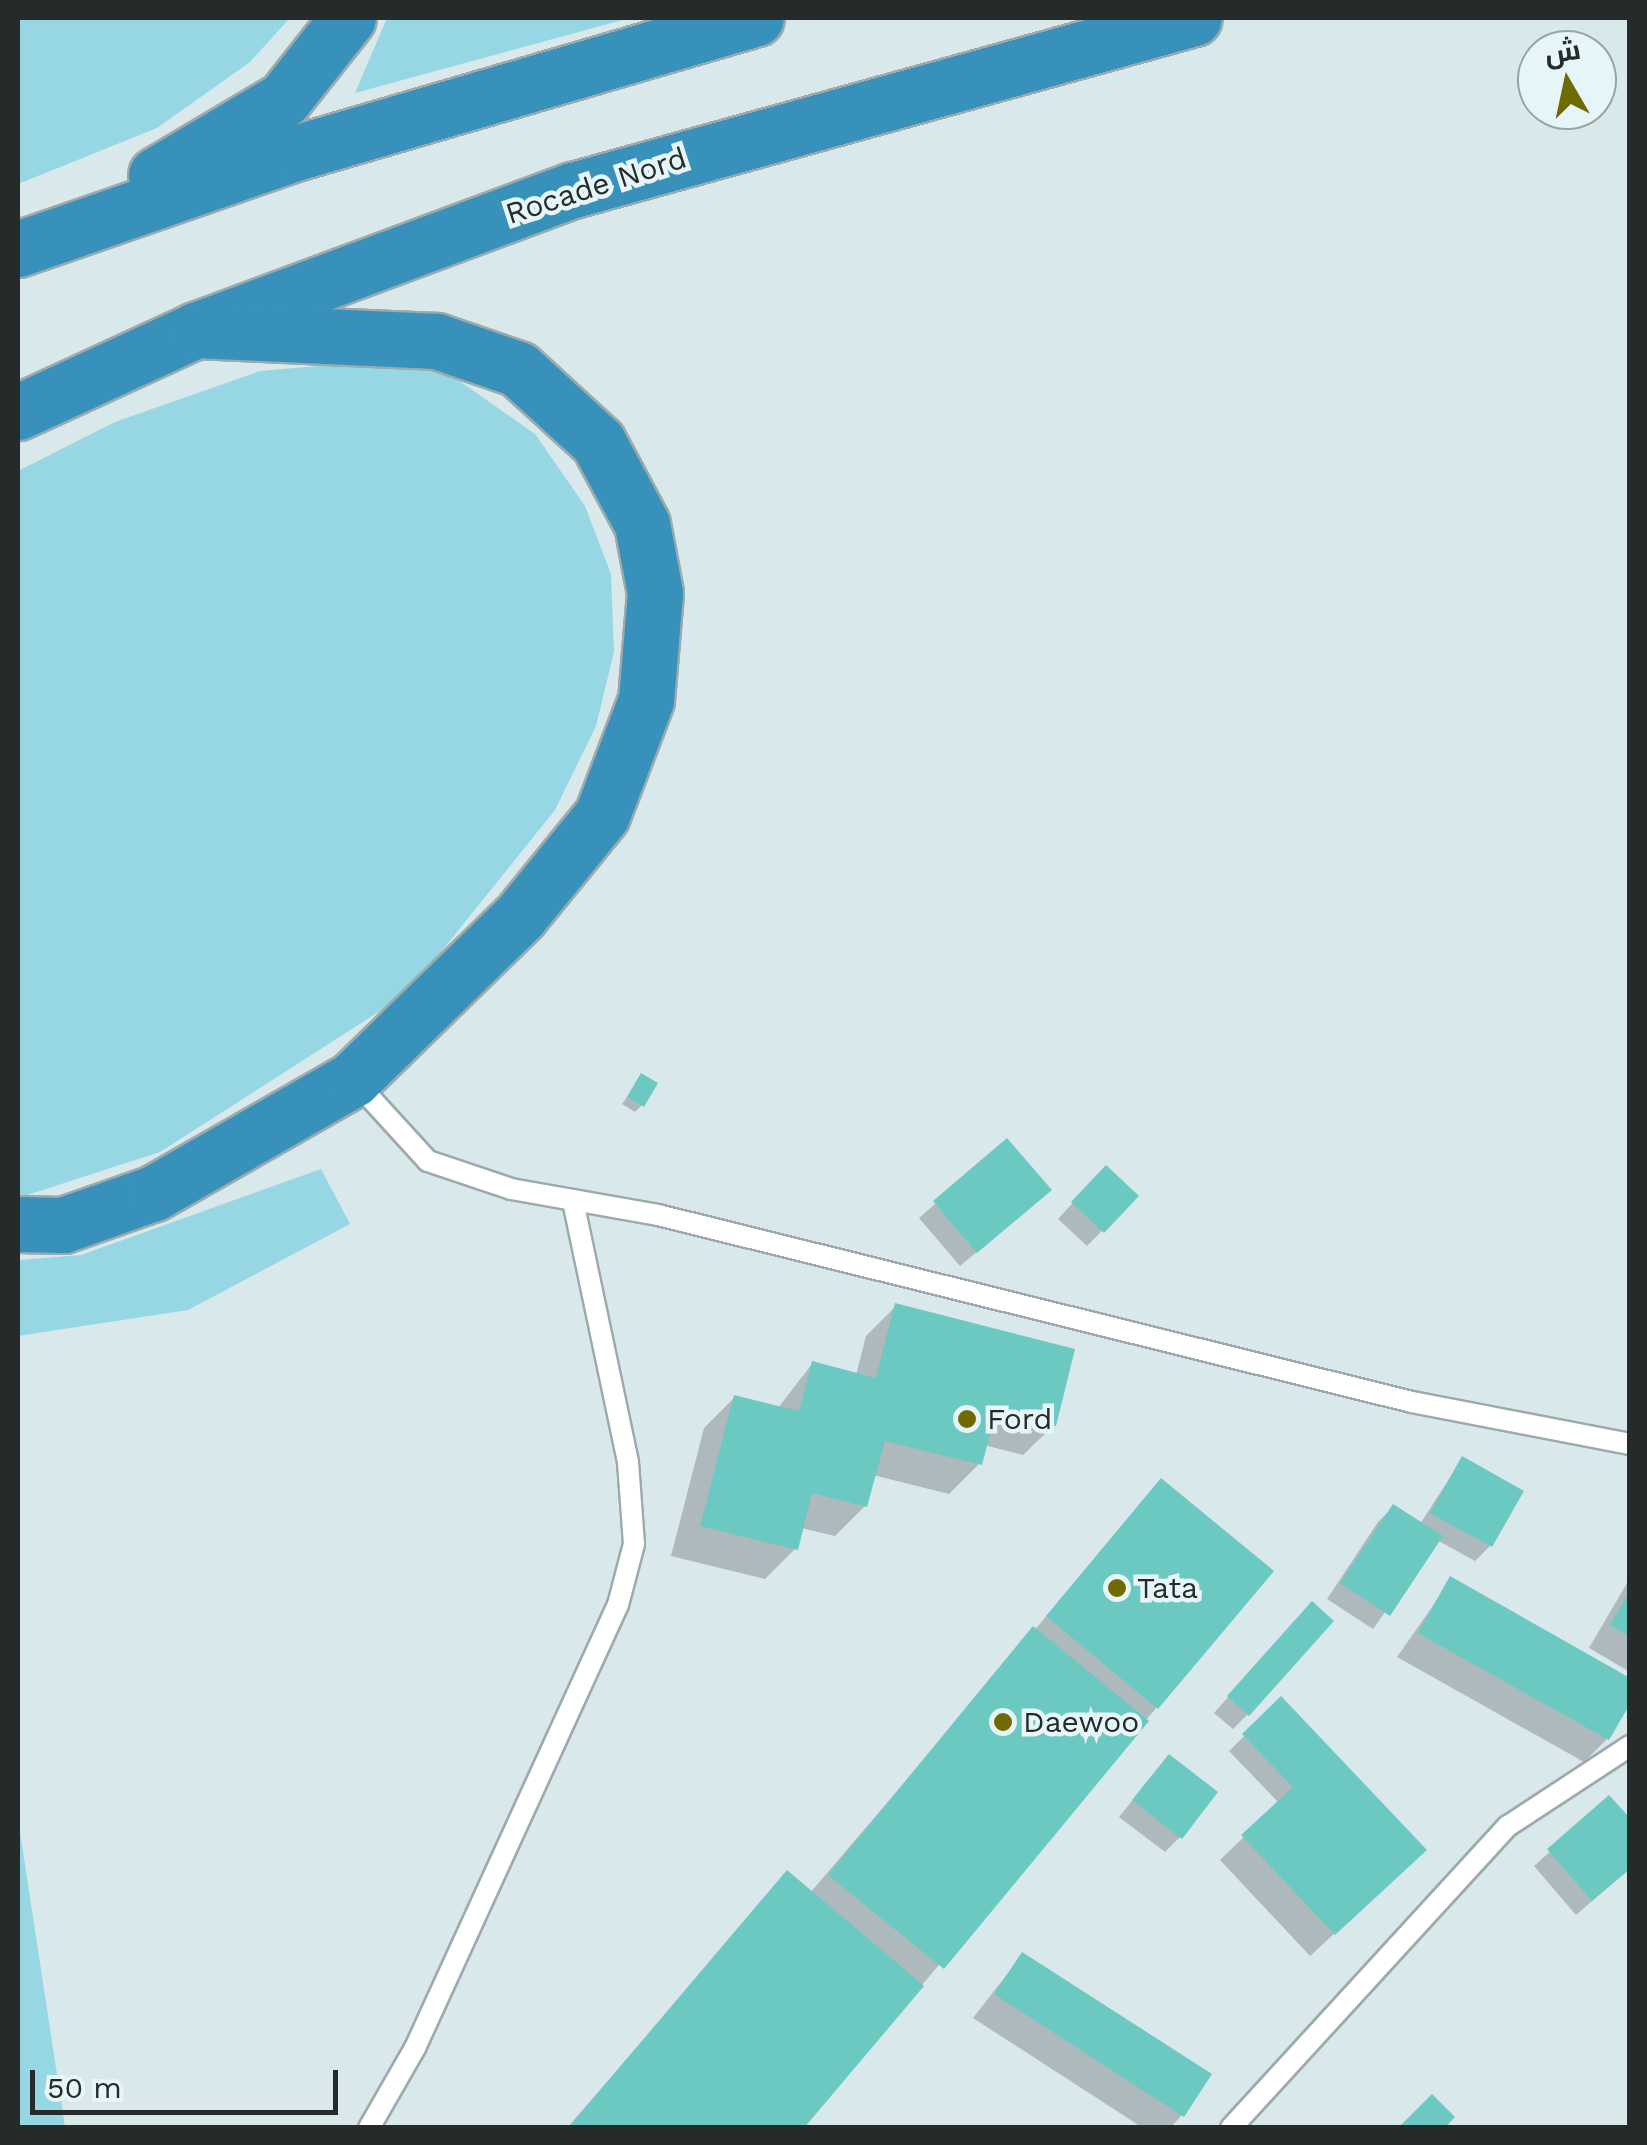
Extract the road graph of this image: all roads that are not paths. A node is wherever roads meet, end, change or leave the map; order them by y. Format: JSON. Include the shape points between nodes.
{"nodes":[{"id":1,"x":348,"y":18,"type":"edge"},
{"id":2,"x":756,"y":18,"type":"edge"},
{"id":3,"x":1194,"y":18,"type":"edge"},
{"id":4,"x":38,"y":241,"type":"edge"},
{"id":5,"x":196,"y":330,"type":"junction"},
{"id":6,"x":18,"y":412,"type":"edge"},
{"id":7,"x":354,"y":1079,"type":"junction"},
{"id":8,"x":574,"y":1200,"type":"junction"},
{"id":9,"x":18,"y":1224,"type":"edge"},
{"id":10,"x":1630,"y":1444,"type":"edge"},
{"id":11,"x":1630,"y":1746,"type":"edge"},
{"id":12,"x":369,"y":2128,"type":"edge"},
{"id":13,"x":1231,"y":2128,"type":"edge"}],
"edges":[{"from":1,"to":4,"type":"highway","via":[[284,99]]},
{"from":2,"to":4,"type":"highway"},
{"from":3,"to":5,"type":"highway","name":"Rocade Nord","via":[[573,190]]},
{"from":5,"to":6,"type":"highway","name":"Rocade Nord"},
{"from":5,"to":7,"type":"highway","via":[[436,340],[518,369],[598,442],[642,524],[655,593],[646,700],[602,815],[520,916]]},
{"from":7,"to":8,"type":"lane","via":[[428,1162]]},
{"from":7,"to":9,"type":"highway","via":[[154,1193],[63,1226]]},
{"from":8,"to":10,"type":"lane","via":[[1412,1402]]},
{"from":8,"to":12,"type":"lane","via":[[628,1462],[634,1544],[610,1623],[415,2048]]},
{"from":11,"to":13,"type":"lane","via":[[1508,1826]]}]}
